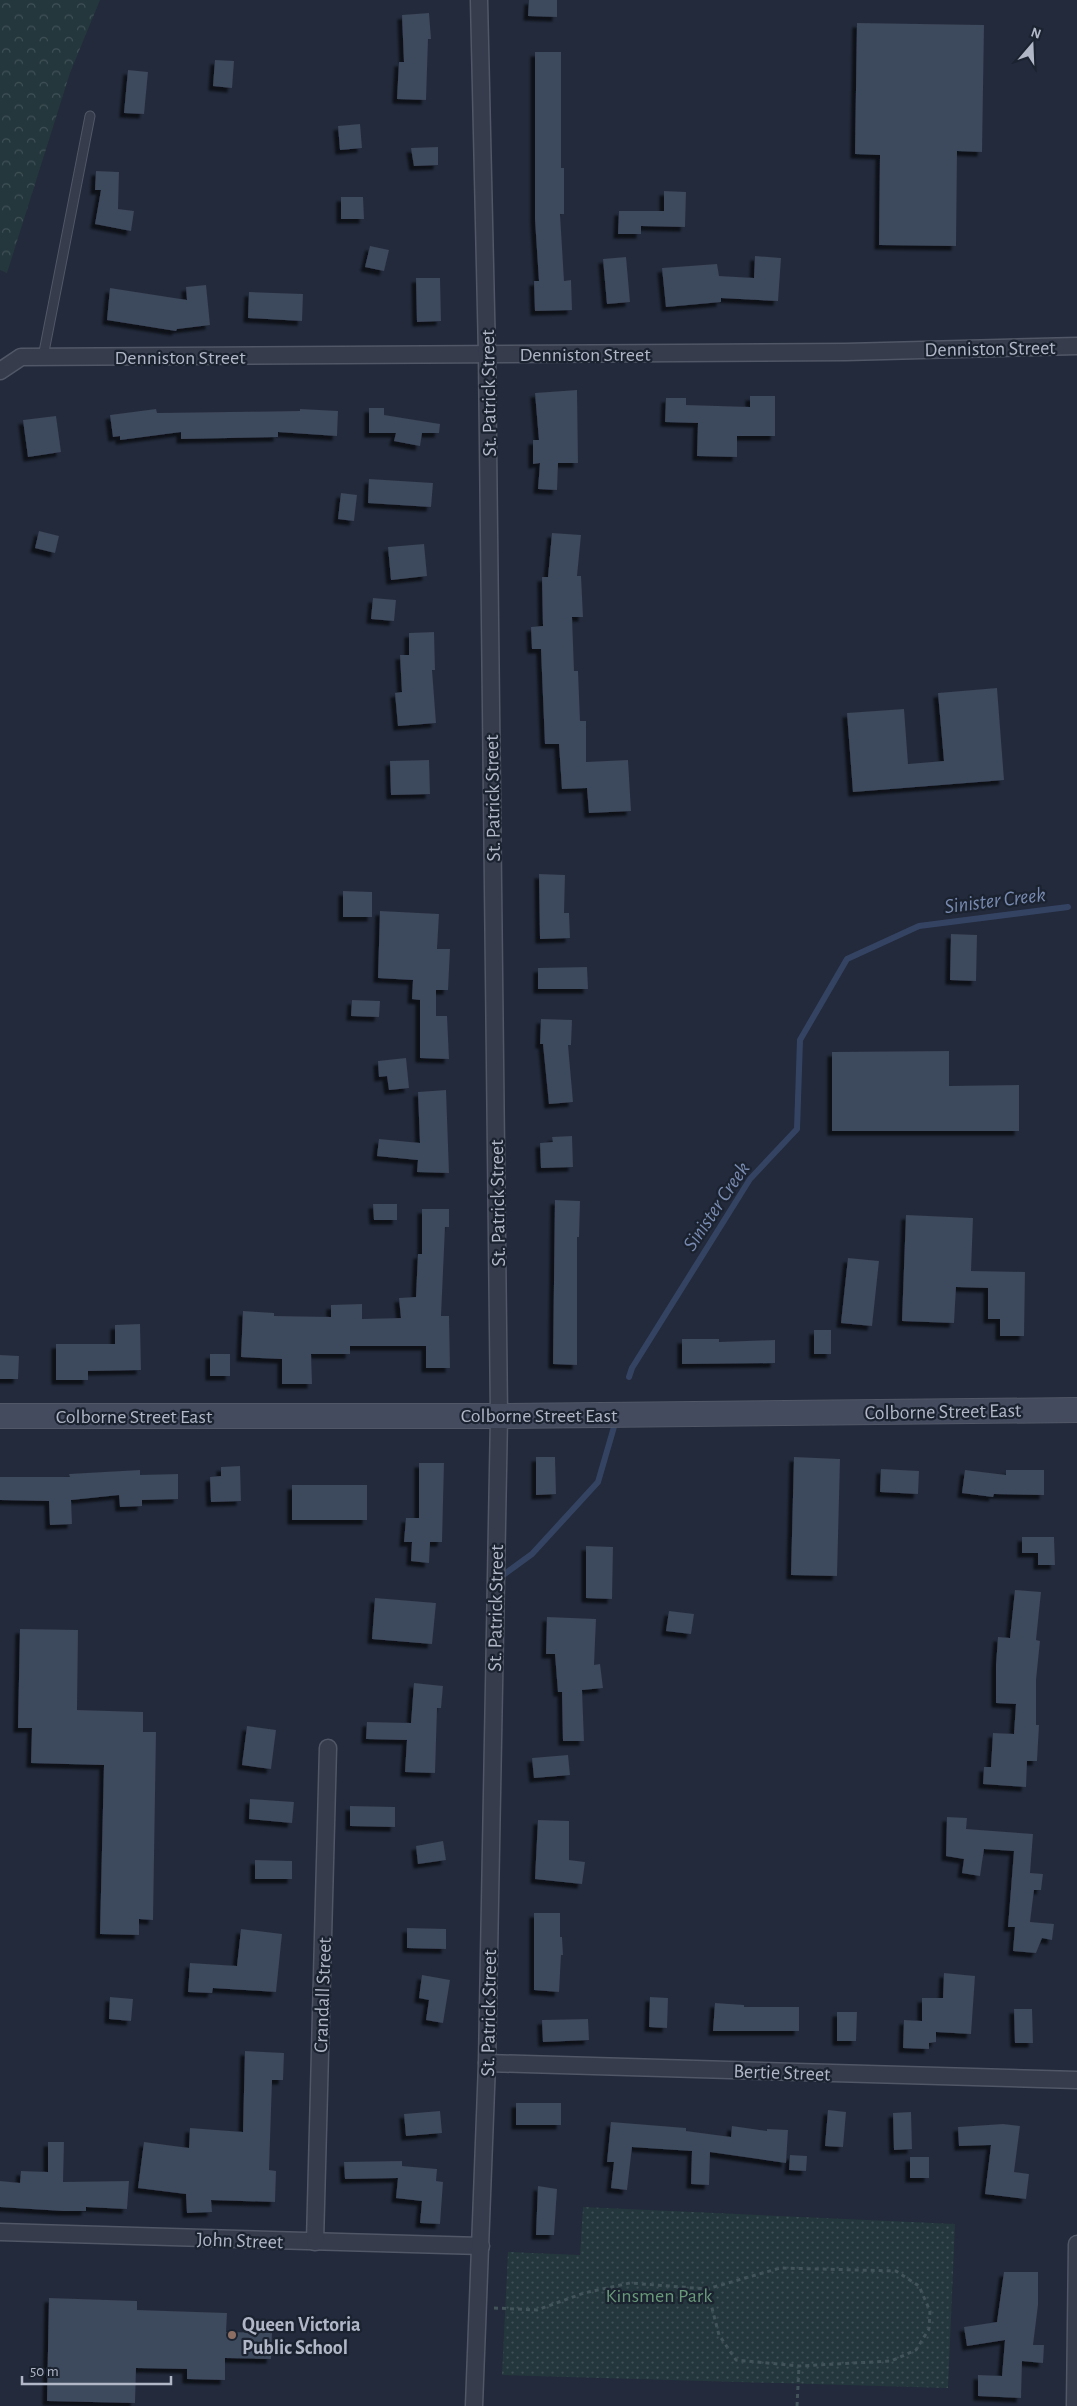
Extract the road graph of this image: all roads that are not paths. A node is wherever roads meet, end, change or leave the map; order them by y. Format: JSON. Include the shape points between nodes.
{"nodes":[{"id":1,"x":479,"y":0,"type":"edge"},
{"id":2,"x":90,"y":116,"type":"dead end"},
{"id":3,"x":1077,"y":346,"type":"edge"},
{"id":4,"x":487,"y":355,"type":"junction"},
{"id":5,"x":43,"y":357,"type":"junction"},
{"id":6,"x":2,"y":369,"type":"edge"},
{"id":7,"x":1077,"y":1410,"type":"edge"},
{"id":8,"x":0,"y":1416,"type":"edge"},
{"id":9,"x":499,"y":1416,"type":"junction"},
{"id":10,"x":328,"y":1748,"type":"dead end"},
{"id":11,"x":487,"y":2063,"type":"junction"},
{"id":12,"x":1077,"y":2080,"type":"edge"},
{"id":13,"x":0,"y":2232,"type":"edge"},
{"id":14,"x":316,"y":2242,"type":"junction"},
{"id":15,"x":1077,"y":2244,"type":"edge"},
{"id":16,"x":481,"y":2246,"type":"junction"},
{"id":17,"x":1077,"y":2254,"type":"edge"},
{"id":18,"x":474,"y":2406,"type":"edge"},
{"id":19,"x":1074,"y":2406,"type":"edge"}],
"edges":[{"from":1,"to":4,"type":"street","name":"St. Patrick Street"},
{"from":2,"to":5,"type":"lane"},
{"from":3,"to":4,"type":"street","name":"Denniston Street"},
{"from":4,"to":5,"type":"street","name":"Denniston Street"},
{"from":4,"to":9,"type":"street","name":"St. Patrick Street"},
{"from":5,"to":6,"type":"street","name":"Denniston Street","via":[[21,358]]},
{"from":7,"to":9,"type":"main road","name":"Colborne Street East"},
{"from":8,"to":9,"type":"main road","name":"Colborne Street East"},
{"from":9,"to":11,"type":"street","name":"St. Patrick Street"},
{"from":10,"to":14,"type":"street","name":"Crandall Street"},
{"from":11,"to":12,"type":"street","name":"Bertie Street"},
{"from":11,"to":16,"type":"street","name":"St. Patrick Street"},
{"from":13,"to":14,"type":"street","name":"John Street"},
{"from":14,"to":16,"type":"street","name":"John Street"},
{"from":15,"to":17,"type":"street"},
{"from":16,"to":18,"type":"street","name":"St. Patrick Street"},
{"from":17,"to":19,"type":"street"}]}
